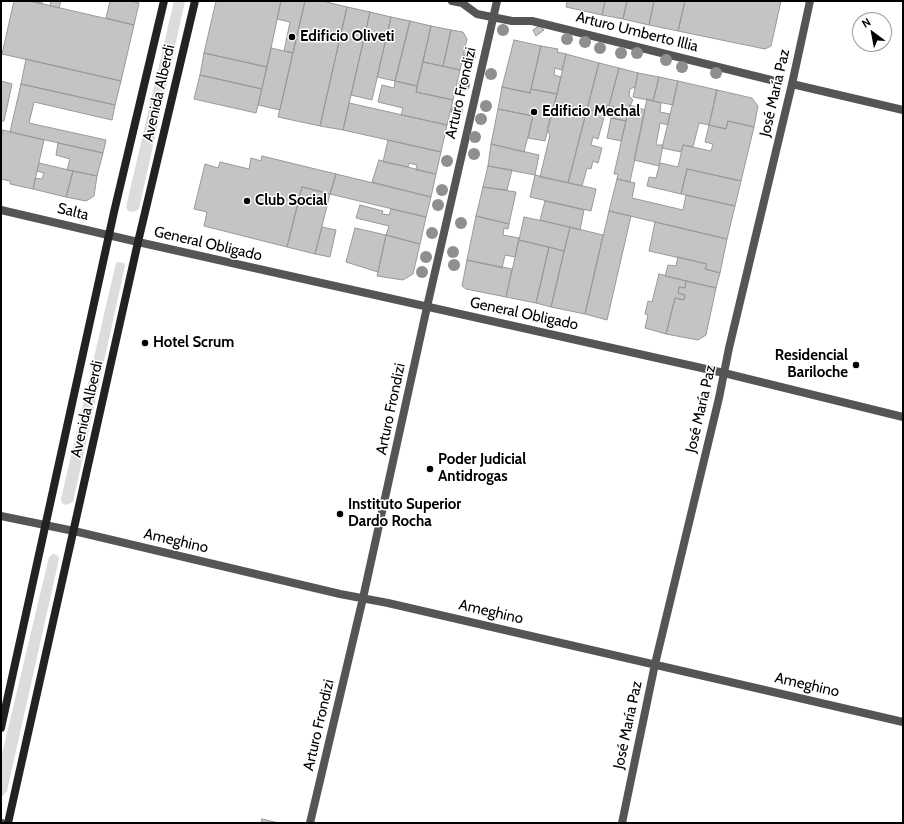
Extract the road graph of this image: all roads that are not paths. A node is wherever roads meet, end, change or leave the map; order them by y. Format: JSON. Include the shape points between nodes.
{"nodes":[{"id":1,"x":164,"y":1,"type":"edge"},
{"id":2,"x":195,"y":1,"type":"edge"},
{"id":3,"x":452,"y":1,"type":"edge"},
{"id":4,"x":497,"y":1,"type":"edge"},
{"id":5,"x":810,"y":1,"type":"edge"},
{"id":6,"x":493,"y":17,"type":"junction"},
{"id":7,"x":771,"y":80,"type":"dead end"},
{"id":8,"x":792,"y":84,"type":"junction"},
{"id":9,"x":903,"y":110,"type":"edge"},
{"id":10,"x":1,"y":210,"type":"edge"},
{"id":11,"x":109,"y":236,"type":"junction"},
{"id":12,"x":138,"y":242,"type":"junction"},
{"id":13,"x":427,"y":307,"type":"junction"},
{"id":14,"x":724,"y":373,"type":"junction"},
{"id":15,"x":903,"y":417,"type":"edge"},
{"id":16,"x":1,"y":516,"type":"edge"},
{"id":17,"x":45,"y":524,"type":"junction"},
{"id":18,"x":74,"y":531,"type":"junction"},
{"id":19,"x":363,"y":598,"type":"junction"},
{"id":20,"x":655,"y":664,"type":"junction"},
{"id":21,"x":903,"y":722,"type":"edge"},
{"id":22,"x":1,"y":728,"type":"edge"},
{"id":23,"x":8,"y":823,"type":"edge"},
{"id":24,"x":310,"y":823,"type":"edge"},
{"id":25,"x":622,"y":823,"type":"edge"}],
"edges":[{"from":1,"to":11,"type":"main road","name":"Avenida Alberdi"},
{"from":2,"to":12,"type":"main road","name":"Avenida Alberdi"},
{"from":3,"to":6,"type":"street","name":"Arturo Umberto Illia","via":[[462,3],[477,14]]},
{"from":4,"to":6,"type":"street","name":"Arturo Frondizi"},
{"from":5,"to":8,"type":"street","name":"José María Paz"},
{"from":6,"to":7,"type":"street","name":"Arturo Umberto Illia","via":[[512,21],[532,21]]},
{"from":6,"to":13,"type":"street","name":"Arturo Frondizi"},
{"from":8,"to":9,"type":"street"},
{"from":8,"to":14,"type":"street","name":"José María Paz"},
{"from":10,"to":11,"type":"street","name":"Salta"},
{"from":11,"to":12,"type":"street","name":"Salta"},
{"from":11,"to":17,"type":"main road","name":"Avenida Alberdi"},
{"from":12,"to":13,"type":"street","name":"General Obligado"},
{"from":12,"to":18,"type":"main road","name":"Avenida Alberdi"},
{"from":13,"to":14,"type":"street","name":"General Obligado"},
{"from":13,"to":19,"type":"street","name":"Arturo Frondizi"},
{"from":14,"to":15,"type":"street","name":"General Obligado"},
{"from":14,"to":20,"type":"street","name":"José María Paz"},
{"from":16,"to":17,"type":"street","name":"Ameghino"},
{"from":17,"to":18,"type":"street","name":"Ameghino"},
{"from":17,"to":22,"type":"main road","name":"Avenida Alberdi"},
{"from":18,"to":19,"type":"street","name":"Ameghino"},
{"from":18,"to":23,"type":"main road","name":"Avenida Alberdi"},
{"from":19,"to":20,"type":"street","name":"Ameghino"},
{"from":19,"to":24,"type":"street","name":"Arturo Frondizi"},
{"from":20,"to":21,"type":"street","name":"Ameghino"},
{"from":20,"to":25,"type":"street","name":"José María Paz"}]}
